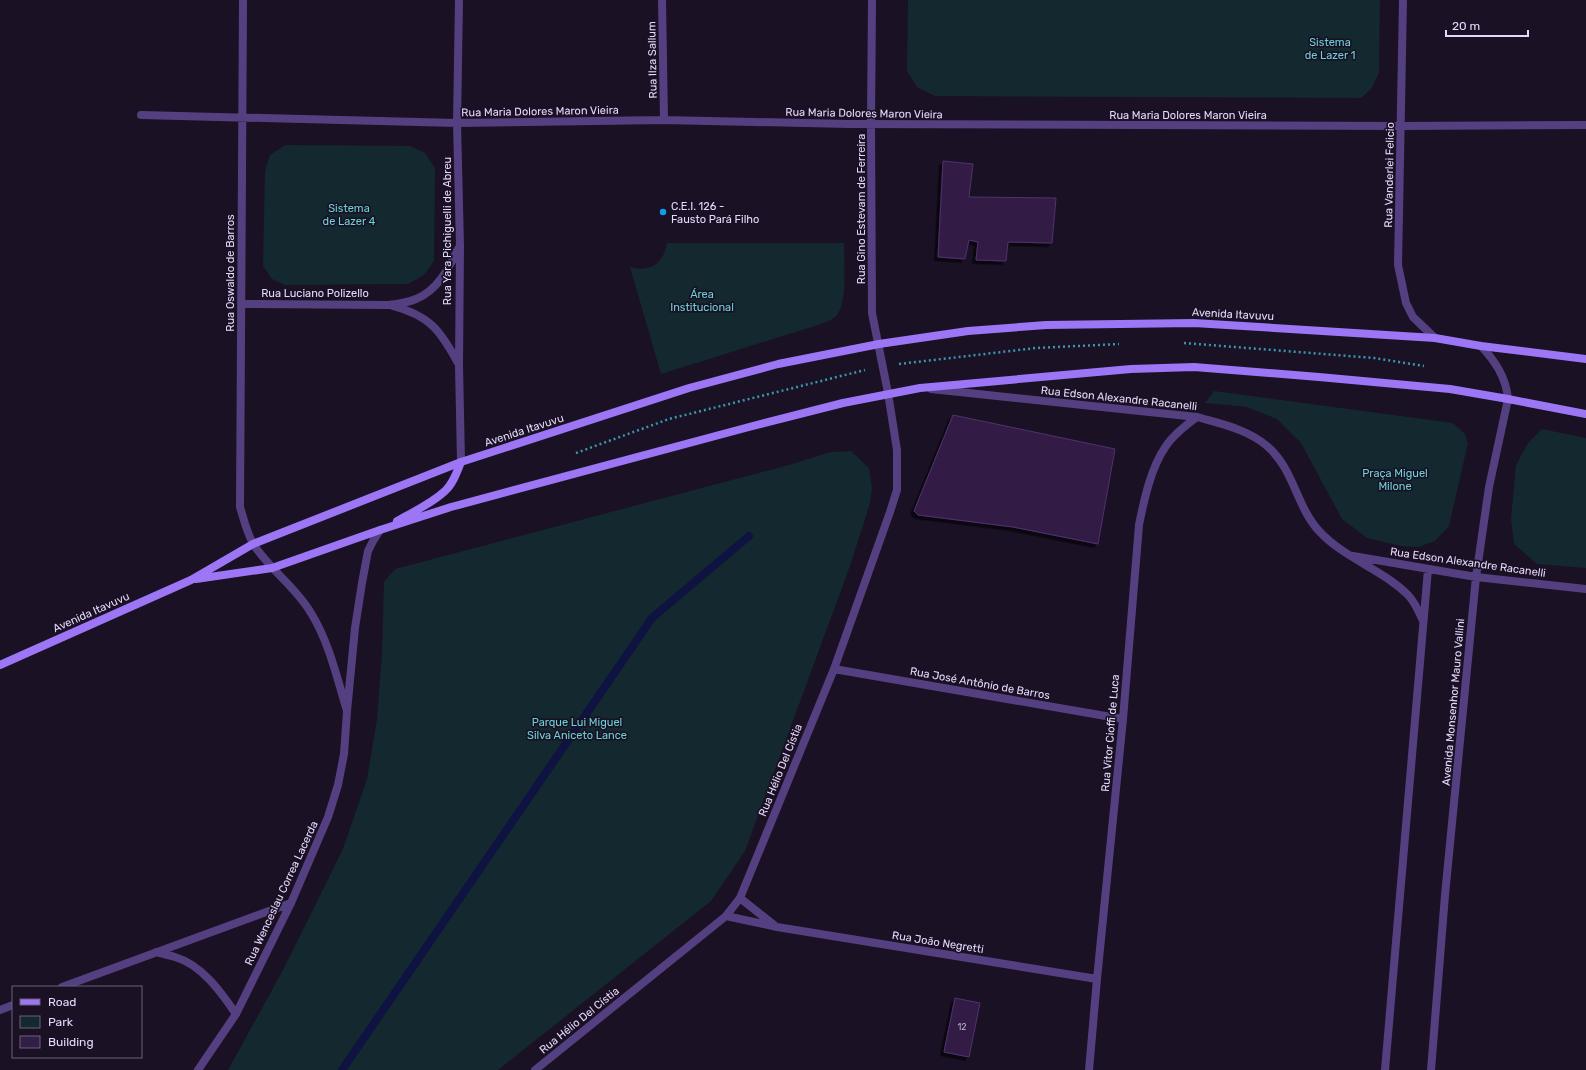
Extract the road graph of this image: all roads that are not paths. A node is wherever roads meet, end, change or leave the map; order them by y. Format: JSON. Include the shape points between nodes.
{"nodes":[{"id":1,"x":242,"y":0,"type":"edge"},
{"id":2,"x":459,"y":0,"type":"edge"},
{"id":3,"x":662,"y":0,"type":"edge"},
{"id":4,"x":872,"y":0,"type":"edge"},
{"id":5,"x":1403,"y":0,"type":"edge"},
{"id":6,"x":141,"y":115,"type":"dead end"},
{"id":7,"x":242,"y":118,"type":"junction"},
{"id":8,"x":664,"y":120,"type":"junction"},
{"id":9,"x":458,"y":123,"type":"junction"},
{"id":10,"x":871,"y":124,"type":"junction"},
{"id":11,"x":1586,"y":125,"type":"edge"},
{"id":12,"x":1400,"y":126,"type":"junction"},
{"id":13,"x":460,"y":246,"type":"junction"},
{"id":14,"x":241,"y":304,"type":"junction"},
{"id":15,"x":388,"y":304,"type":"junction"},
{"id":16,"x":1435,"y":338,"type":"junction"},
{"id":17,"x":879,"y":344,"type":"junction"},
{"id":18,"x":1481,"y":346,"type":"junction"},
{"id":19,"x":1586,"y":359,"type":"edge"},
{"id":20,"x":459,"y":365,"type":"junction"},
{"id":21,"x":920,"y":388,"type":"junction"},
{"id":22,"x":888,"y":393,"type":"junction"},
{"id":23,"x":1508,"y":399,"type":"junction"},
{"id":24,"x":1586,"y":414,"type":"edge"},
{"id":25,"x":1197,"y":417,"type":"junction"},
{"id":26,"x":461,"y":462,"type":"junction"},
{"id":27,"x":380,"y":530,"type":"junction"},
{"id":28,"x":253,"y":544,"type":"junction"},
{"id":29,"x":1348,"y":556,"type":"junction"},
{"id":30,"x":272,"y":568,"type":"junction"},
{"id":31,"x":1428,"y":569,"type":"junction"},
{"id":32,"x":1476,"y":576,"type":"junction"},
{"id":33,"x":191,"y":580,"type":"junction"},
{"id":34,"x":1586,"y":589,"type":"edge"},
{"id":35,"x":1423,"y":621,"type":"junction"},
{"id":36,"x":0,"y":665,"type":"edge"},
{"id":37,"x":834,"y":669,"type":"junction"},
{"id":38,"x":347,"y":711,"type":"junction"},
{"id":39,"x":1123,"y":719,"type":"junction"},
{"id":40,"x":740,"y":898,"type":"junction"},
{"id":41,"x":291,"y":903,"type":"junction"},
{"id":42,"x":726,"y":916,"type":"junction"},
{"id":43,"x":777,"y":927,"type":"junction"},
{"id":44,"x":155,"y":952,"type":"junction"},
{"id":45,"x":1096,"y":979,"type":"junction"},
{"id":46,"x":65,"y":986,"type":"edge"},
{"id":47,"x":12,"y":1005,"type":"edge"},
{"id":48,"x":0,"y":1010,"type":"edge"},
{"id":49,"x":236,"y":1014,"type":"junction"},
{"id":50,"x":198,"y":1070,"type":"edge"},
{"id":51,"x":536,"y":1070,"type":"edge"},
{"id":52,"x":1089,"y":1070,"type":"edge"},
{"id":53,"x":1385,"y":1070,"type":"edge"},
{"id":54,"x":1431,"y":1070,"type":"edge"}],
"edges":[{"from":1,"to":7,"type":"street","name":"Rua Oswaldo de Barros"},
{"from":2,"to":9,"type":"street","name":"Rua Yara Pichiguelli de Abreu"},
{"from":3,"to":8,"type":"street","name":"Rua Ilza Sallum"},
{"from":4,"to":10,"type":"street","name":"Rua Gino Estevam de Ferreira"},
{"from":5,"to":12,"type":"street","name":"Rua Vanderlei Felicio"},
{"from":6,"to":7,"type":"street","name":"Rua Maria Dolores Maron Vieira"},
{"from":7,"to":9,"type":"street","name":"Rua Maria Dolores Maron Vieira"},
{"from":7,"to":14,"type":"street","name":"Rua Oswaldo de Barros"},
{"from":8,"to":9,"type":"street","name":"Rua Maria Dolores Maron Vieira"},
{"from":8,"to":10,"type":"street","name":"Rua Maria Dolores Maron Vieira"},
{"from":9,"to":13,"type":"street","name":"Rua Yara Pichiguelli de Abreu"},
{"from":10,"to":12,"type":"street","name":"Rua Maria Dolores Maron Vieira"},
{"from":10,"to":17,"type":"street","name":"Rua Gino Estevam de Ferreira","via":[[872,313]]},
{"from":11,"to":12,"type":"street","name":"Rua Maria Dolores Maron Vieira"},
{"from":12,"to":16,"type":"street","name":"Rua Vanderlei Felicio","via":[[1398,265],[1406,302],[1413,317]]},
{"from":13,"to":15,"type":"street","name":"Rua Luciano Polizello","via":[[446,272],[429,292],[405,303]]},
{"from":13,"to":20,"type":"street","name":"Rua Yara Pichiguelli de Abreu"},
{"from":14,"to":15,"type":"street","name":"Rua Luciano Polizello"},
{"from":14,"to":28,"type":"street","name":"Rua Oswaldo de Barros","via":[[240,508]]},
{"from":15,"to":20,"type":"street","name":"Rua Luciano Polizello","via":[[409,310],[425,319],[439,332]]},
{"from":16,"to":17,"type":"main road","name":"Avenida Itavuvu","via":[[1194,322],[1046,325],[944,334]]},
{"from":16,"to":18,"type":"main road","name":"Avenida Itavuvu"},
{"from":17,"to":22,"type":"street"},
{"from":17,"to":26,"type":"main road","name":"Avenida Itavuvu","via":[[778,364],[689,388]]},
{"from":18,"to":19,"type":"main road","name":"Avenida Itavuvu"},
{"from":18,"to":23,"type":"street","name":"Avenida Monsenhor Mauro Vallini","via":[[1498,367],[1507,389]]},
{"from":20,"to":26,"type":"street","name":"Rua Yara Pichiguelli de Abreu"},
{"from":21,"to":22,"type":"main road","name":"Avenida Itavuvu"},
{"from":21,"to":23,"type":"main road","name":"Avenida Itavuvu","via":[[1131,369],[1194,368],[1442,389]]},
{"from":21,"to":25,"type":"street","name":"Rua Edson Alexandre Racanelli"},
{"from":22,"to":27,"type":"main road","name":"Avenida Itavuvu","via":[[718,435],[451,507]]},
{"from":22,"to":37,"type":"street","name":"Rua Hélio Del Cístia","via":[[897,450],[897,490]]},
{"from":23,"to":24,"type":"main road","name":"Avenida Itavuvu"},
{"from":23,"to":32,"type":"street","name":"Avenida Monsenhor Mauro Vallini","via":[[1489,487]]},
{"from":25,"to":29,"type":"street","name":"Rua Edson Alexandre Racanelli","via":[[1237,428],[1267,445],[1290,476],[1306,514],[1330,543]]},
{"from":25,"to":39,"type":"street","name":"Rua Vitor Cioffi de Luca","via":[[1165,447],[1157,461],[1145,499],[1139,525]]},
{"from":26,"to":27,"type":"main road","via":[[445,491]]},
{"from":26,"to":28,"type":"main road","name":"Avenida Itavuvu"},
{"from":27,"to":30,"type":"main road","name":"Avenida Itavuvu"},
{"from":27,"to":38,"type":"street","name":"Rua Wenceslau Correa Lacerda","via":[[368,552],[362,583]]},
{"from":28,"to":30,"type":"street","name":"Rua Oswaldo de Barros"},
{"from":28,"to":33,"type":"main road","name":"Avenida Itavuvu"},
{"from":29,"to":31,"type":"street","name":"Rua Edson Alexandre Racanelli"},
{"from":29,"to":35,"type":"street","name":"Rua Edson Alexandre Racanelli","via":[[1399,586],[1412,600]]},
{"from":30,"to":33,"type":"main road","name":"Avenida Itavuvu"},
{"from":30,"to":38,"type":"street","name":"Rua Wenceslau Correa Lacerda","via":[[296,592],[311,612],[324,639]]},
{"from":31,"to":32,"type":"street","name":"Rua Edson Alexandre Racanelli"},
{"from":31,"to":35,"type":"street"},
{"from":32,"to":34,"type":"street","name":"Rua Edson Alexandre Racanelli"},
{"from":32,"to":54,"type":"street","name":"Avenida Monsenhor Mauro Vallini"},
{"from":33,"to":36,"type":"main road","name":"Avenida Itavuvu"},
{"from":35,"to":53,"type":"street"},
{"from":37,"to":39,"type":"street","name":"Rua José Antônio de Barros"},
{"from":37,"to":40,"type":"street","name":"Rua Hélio Del Cístia"},
{"from":38,"to":41,"type":"street","name":"Rua Wenceslau Correa Lacerda","via":[[344,754],[338,785],[328,817]]},
{"from":39,"to":45,"type":"street","name":"Rua Vitor Cioffi de Luca"},
{"from":40,"to":42,"type":"street","name":"Rua Hélio Del Cístia"},
{"from":40,"to":43,"type":"street","name":"Rua João Negretti"},
{"from":41,"to":44,"type":"street"},
{"from":41,"to":49,"type":"street","name":"Rua Wenceslau Correa Lacerda"},
{"from":42,"to":43,"type":"street","name":"Rua João Negretti"},
{"from":42,"to":51,"type":"street","name":"Rua Hélio Del Cístia"},
{"from":43,"to":45,"type":"street","name":"Rua João Negretti"},
{"from":44,"to":46,"type":"street"},
{"from":44,"to":49,"type":"street","via":[[176,957],[201,972]]},
{"from":45,"to":52,"type":"street","name":"Rua Vitor Cioffi de Luca"},
{"from":47,"to":48,"type":"street"},
{"from":49,"to":50,"type":"street","name":"Rua Wenceslau Correa Lacerda"}]}
